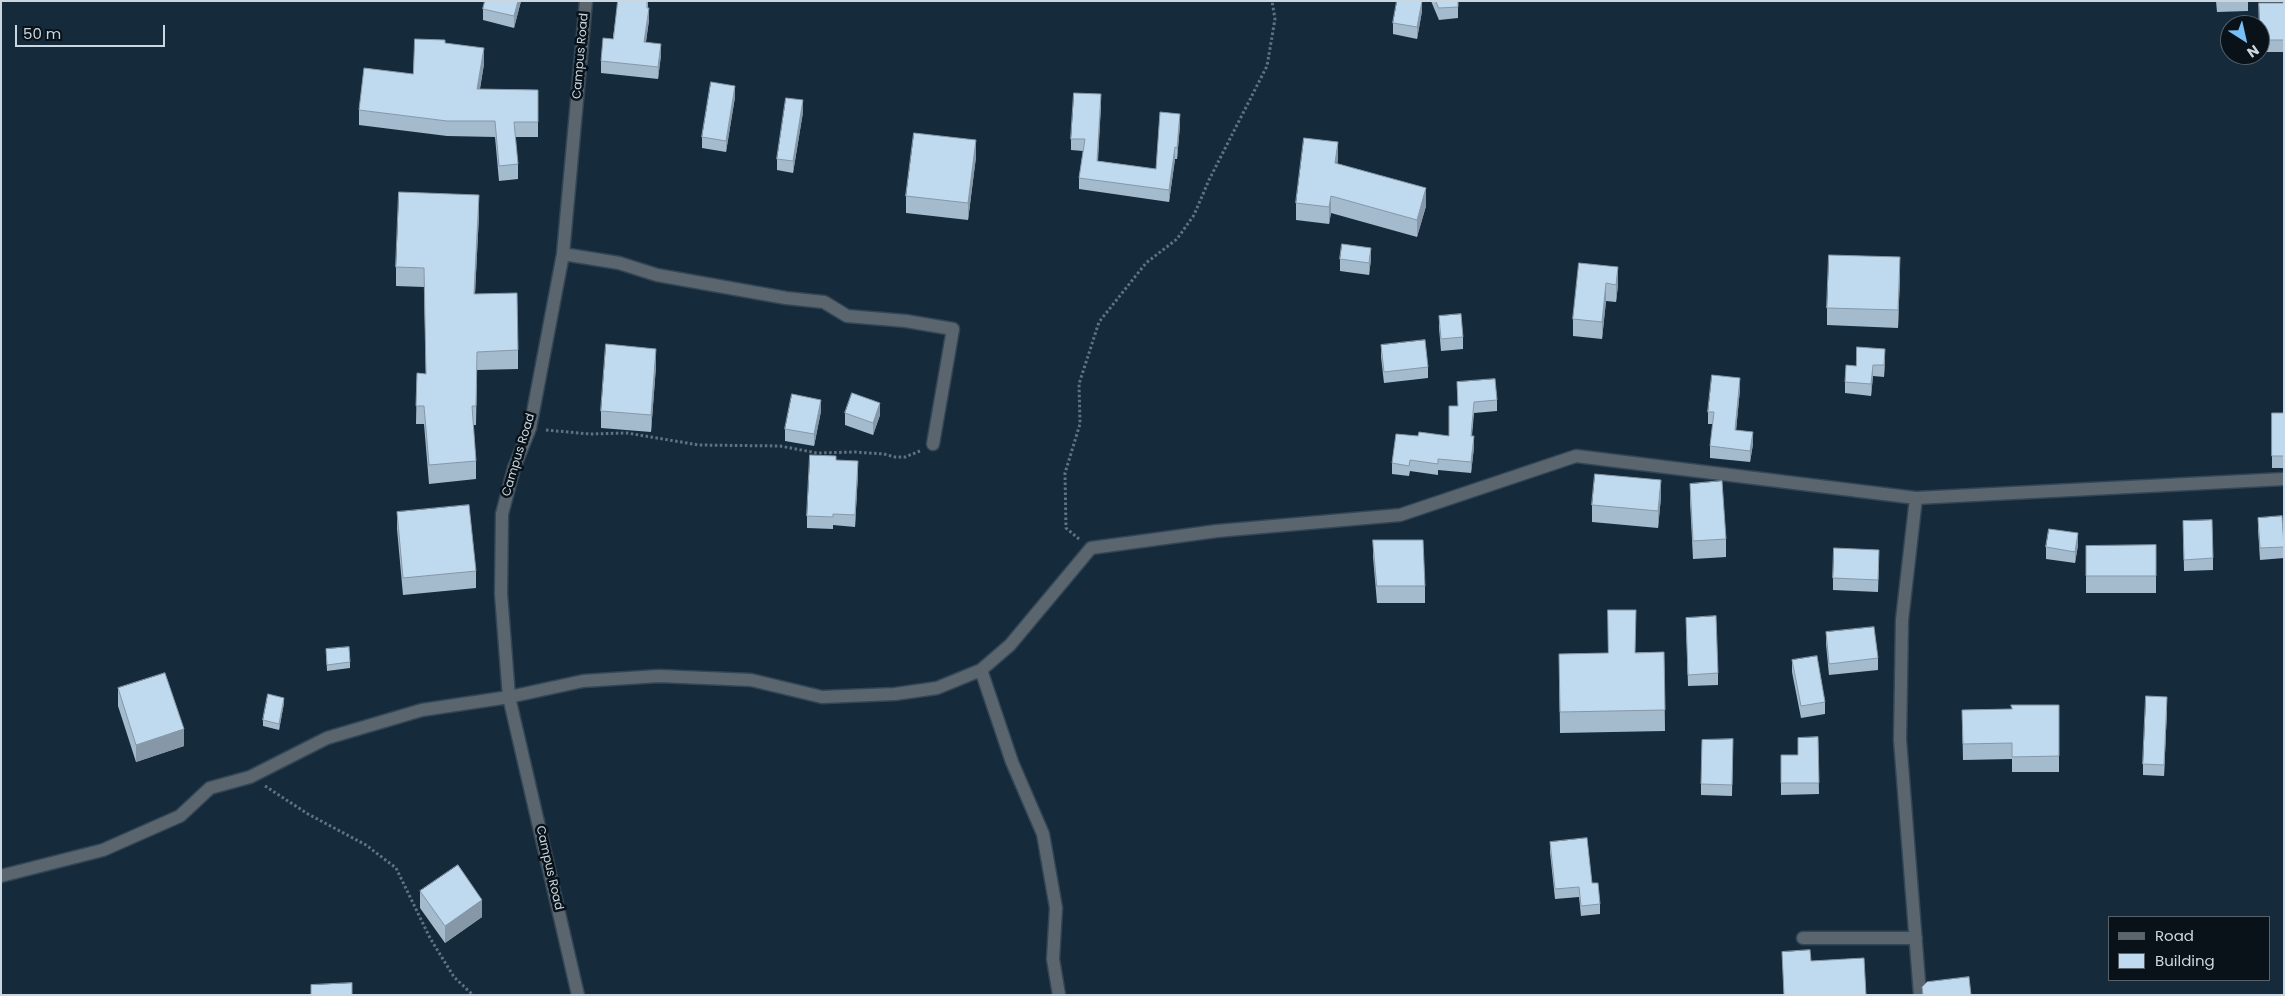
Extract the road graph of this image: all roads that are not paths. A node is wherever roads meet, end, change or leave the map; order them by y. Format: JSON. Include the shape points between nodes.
{"nodes":[{"id":1,"x":586,"y":1,"type":"edge"},
{"id":2,"x":563,"y":254,"type":"junction"},
{"id":3,"x":933,"y":444,"type":"road end"},
{"id":4,"x":2284,"y":479,"type":"edge"},
{"id":5,"x":1916,"y":498,"type":"junction"},
{"id":6,"x":981,"y":670,"type":"junction"},
{"id":7,"x":509,"y":697,"type":"junction"},
{"id":8,"x":1,"y":876,"type":"edge"},
{"id":9,"x":1803,"y":938,"type":"dead end"},
{"id":10,"x":1916,"y":938,"type":"junction"},
{"id":11,"x":578,"y":995,"type":"edge"},
{"id":12,"x":1059,"y":995,"type":"edge"},
{"id":13,"x":1920,"y":995,"type":"edge"}],
"edges":[{"from":1,"to":2,"type":"street","name":"Campus Road"},
{"from":2,"to":3,"type":"street","via":[[619,262],[657,275],[824,302],[847,316],[953,329]]},
{"from":2,"to":7,"type":"street","name":"Campus Road","via":[[530,428],[514,468],[502,514],[501,594]]},
{"from":4,"to":5,"type":"street"},
{"from":5,"to":6,"type":"street","via":[[1576,456],[1400,515],[1217,532],[1092,548],[1010,645]]},
{"from":5,"to":10,"type":"street","via":[[1902,620],[1900,740]]},
{"from":6,"to":7,"type":"street","via":[[937,688],[895,694],[822,697],[751,680],[659,676],[583,681]]},
{"from":6,"to":12,"type":"street","via":[[1012,762],[1043,834],[1056,908],[1052,959]]},
{"from":7,"to":8,"type":"street","via":[[422,710],[327,738],[250,777],[210,788],[180,816],[103,850]]},
{"from":7,"to":11,"type":"street","name":"Campus Road"},
{"from":9,"to":10,"type":"street"},
{"from":10,"to":13,"type":"street"}]}
